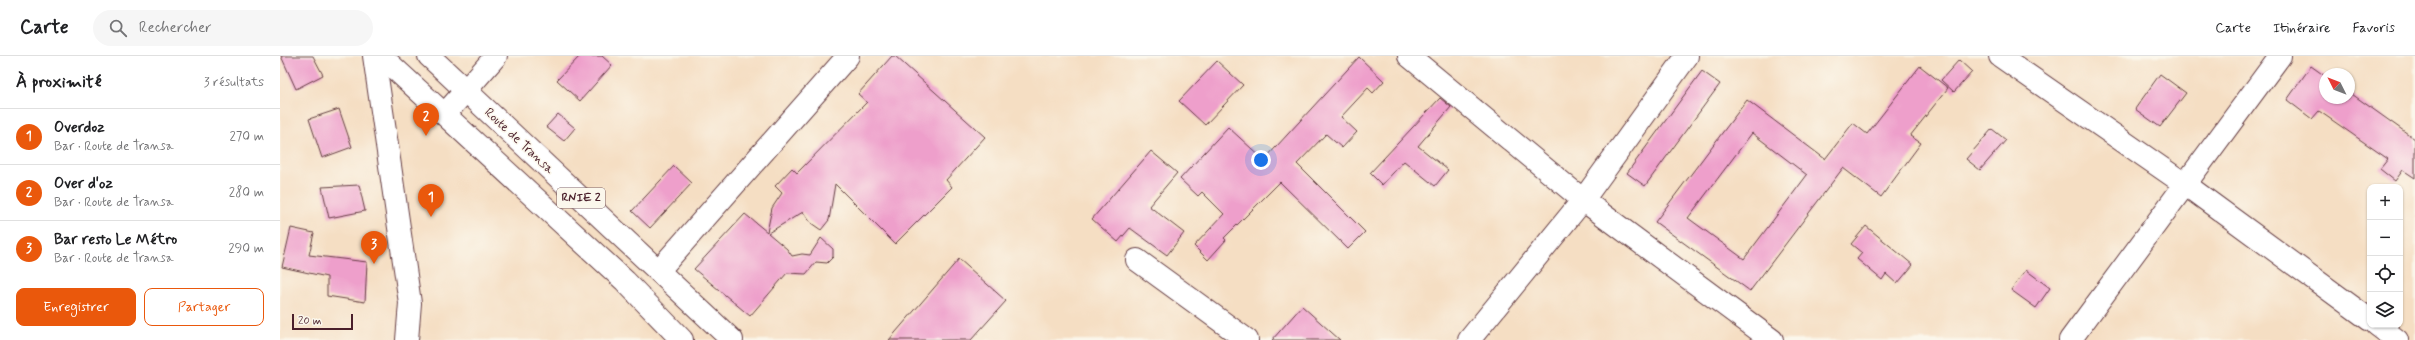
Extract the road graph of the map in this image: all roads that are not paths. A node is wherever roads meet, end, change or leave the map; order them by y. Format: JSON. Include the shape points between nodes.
{"nodes":[{"id":1,"x":374,"y":56,"type":"edge"},
{"id":2,"x":381,"y":56,"type":"edge"},
{"id":3,"x":429,"y":56,"type":"edge"},
{"id":4,"x":496,"y":56,"type":"edge"},
{"id":5,"x":848,"y":56,"type":"edge"},
{"id":6,"x":1409,"y":56,"type":"edge"},
{"id":7,"x":1687,"y":56,"type":"edge"},
{"id":8,"x":2000,"y":56,"type":"edge"},
{"id":9,"x":2280,"y":56,"type":"edge"},
{"id":10,"x":465,"y":90,"type":"junction"},
{"id":11,"x":445,"y":114,"type":"junction"},
{"id":12,"x":2186,"y":185,"type":"junction"},
{"id":13,"x":1583,"y":200,"type":"junction"},
{"id":14,"x":1137,"y":260,"type":"dead end"},
{"id":15,"x":659,"y":270,"type":"junction"},
{"id":16,"x":2367,"y":318,"type":"edge"},
{"id":17,"x":2381,"y":328,"type":"edge"},
{"id":18,"x":406,"y":340,"type":"edge"},
{"id":19,"x":682,"y":340,"type":"edge"},
{"id":20,"x":732,"y":340,"type":"edge"},
{"id":21,"x":1247,"y":340,"type":"edge"},
{"id":22,"x":1469,"y":340,"type":"edge"},
{"id":23,"x":1772,"y":340,"type":"edge"},
{"id":24,"x":2070,"y":340,"type":"edge"},
{"id":25,"x":2397,"y":340,"type":"edge"}],
"edges":[{"from":1,"to":18,"type":"street","via":[[410,302]]},
{"from":2,"to":11,"type":"street","number":"RNIE 2"},
{"from":3,"to":10,"type":"street","name":"Route de Transa","number":"RNIE 2"},
{"from":4,"to":10,"type":"street"},
{"from":5,"to":15,"type":"street"},
{"from":6,"to":13,"type":"street"},
{"from":7,"to":13,"type":"street"},
{"from":8,"to":12,"type":"street"},
{"from":9,"to":12,"type":"street"},
{"from":10,"to":11,"type":"street"},
{"from":10,"to":15,"type":"street","name":"Route de Transa","number":"RNIE 2"},
{"from":11,"to":19,"type":"street","number":"RNIE 2","via":[[625,281]]},
{"from":12,"to":16,"type":"street"},
{"from":12,"to":24,"type":"street"},
{"from":13,"to":22,"type":"street"},
{"from":13,"to":23,"type":"street"},
{"from":14,"to":21,"type":"street"},
{"from":15,"to":20,"type":"street","name":"Route de Transa","number":"RNIE 2"},
{"from":17,"to":25,"type":"street"}]}
